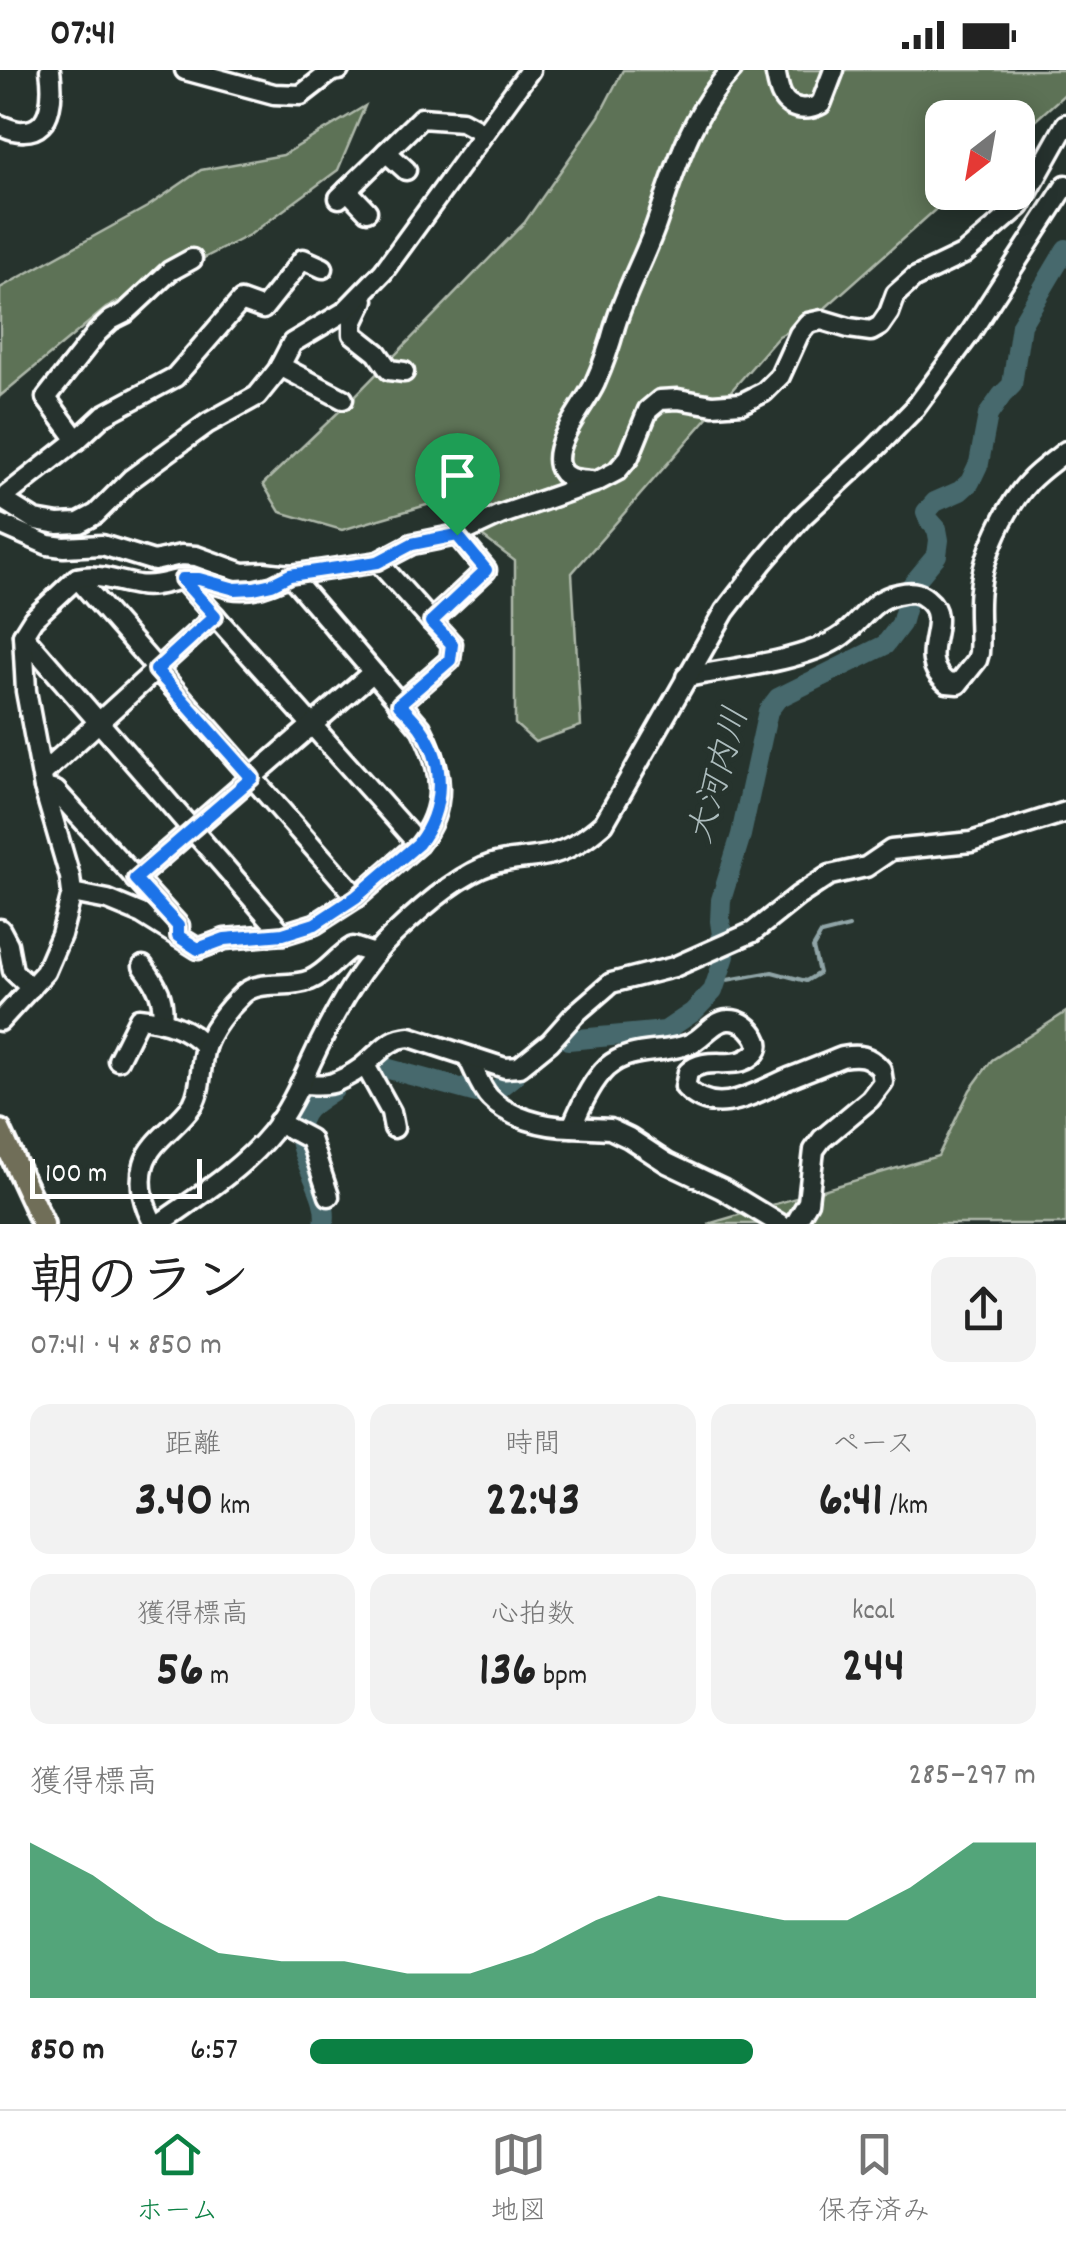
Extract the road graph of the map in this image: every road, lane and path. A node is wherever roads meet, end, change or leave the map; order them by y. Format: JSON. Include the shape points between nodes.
{"nodes":[{"id":1,"x":50,"y":70,"type":"edge"},
{"id":2,"x":185,"y":70,"type":"edge"},
{"id":3,"x":340,"y":70,"type":"edge"},
{"id":4,"x":530,"y":70,"type":"edge"},
{"id":5,"x":732,"y":70,"type":"edge"},
{"id":6,"x":775,"y":70,"type":"edge"},
{"id":7,"x":834,"y":70,"type":"edge"},
{"id":8,"x":1066,"y":124,"type":"edge"},
{"id":9,"x":0,"y":125,"type":"edge"},
{"id":10,"x":484,"y":134,"type":"junction"},
{"id":11,"x":386,"y":152,"type":"junction"},
{"id":12,"x":406,"y":170,"type":"dead end"},
{"id":13,"x":1066,"y":185,"type":"edge"},
{"id":14,"x":367,"y":211,"type":"dead end"},
{"id":15,"x":192,"y":259,"type":"dead end"},
{"id":16,"x":323,"y":268,"type":"dead end"},
{"id":17,"x":373,"y":282,"type":"junction"},
{"id":18,"x":280,"y":366,"type":"junction"},
{"id":19,"x":404,"y":372,"type":"dead end"},
{"id":20,"x":343,"y":399,"type":"dead end"},
{"id":21,"x":76,"y":440,"type":"junction"},
{"id":22,"x":1066,"y":452,"type":"edge"},
{"id":23,"x":596,"y":482,"type":"junction"},
{"id":24,"x":1,"y":498,"type":"edge"},
{"id":25,"x":0,"y":524,"type":"edge"},
{"id":26,"x":457,"y":535,"type":"junction"},
{"id":27,"x":378,"y":562,"type":"junction"},
{"id":28,"x":290,"y":575,"type":"junction"},
{"id":29,"x":77,"y":578,"type":"junction"},
{"id":30,"x":182,"y":579,"type":"junction"},
{"id":31,"x":215,"y":616,"type":"junction"},
{"id":32,"x":431,"y":622,"type":"junction"},
{"id":33,"x":23,"y":635,"type":"junction"},
{"id":34,"x":156,"y":670,"type":"junction"},
{"id":35,"x":372,"y":672,"type":"junction"},
{"id":36,"x":686,"y":678,"type":"junction"},
{"id":37,"x":399,"y":704,"type":"junction"},
{"id":38,"x":99,"y":722,"type":"junction"},
{"id":39,"x":312,"y":725,"type":"junction"},
{"id":40,"x":252,"y":778,"type":"junction"},
{"id":41,"x":43,"y":781,"type":"junction"},
{"id":42,"x":1066,"y":812,"type":"edge"},
{"id":43,"x":192,"y":830,"type":"junction"},
{"id":44,"x":418,"y":844,"type":"junction"},
{"id":45,"x":135,"y":879,"type":"junction"},
{"id":46,"x":72,"y":893,"type":"junction"},
{"id":47,"x":356,"y":897,"type":"junction"},
{"id":48,"x":0,"y":929,"type":"edge"},
{"id":49,"x":283,"y":934,"type":"junction"},
{"id":50,"x":178,"y":936,"type":"junction"},
{"id":51,"x":374,"y":954,"type":"junction"},
{"id":52,"x":143,"y":966,"type":"dead end"},
{"id":53,"x":30,"y":988,"type":"junction"},
{"id":54,"x":0,"y":1021,"type":"edge"},
{"id":55,"x":162,"y":1022,"type":"junction"},
{"id":56,"x":205,"y":1047,"type":"junction"},
{"id":57,"x":467,"y":1056,"type":"junction"},
{"id":58,"x":118,"y":1060,"type":"dead end"},
{"id":59,"x":365,"y":1065,"type":"junction"},
{"id":60,"x":300,"y":1084,"type":"junction"},
{"id":61,"x":572,"y":1127,"type":"junction"},
{"id":62,"x":394,"y":1128,"type":"dead end"},
{"id":63,"x":293,"y":1129,"type":"junction"},
{"id":64,"x":0,"y":1131,"type":"edge"},
{"id":65,"x":328,"y":1196,"type":"dead end"},
{"id":66,"x":43,"y":1224,"type":"edge"},
{"id":67,"x":156,"y":1224,"type":"edge"},
{"id":68,"x":780,"y":1224,"type":"edge"},
{"id":69,"x":795,"y":1224,"type":"edge"}],
"edges":[{"from":1,"to":9,"type":"street","via":[[53,90],[39,128],[22,132]]},
{"from":2,"to":3,"type":"street","via":[[301,95]]},
{"from":4,"to":10,"type":"street"},
{"from":5,"to":23,"type":"street","via":[[684,144],[595,384],[558,452],[564,474]]},
{"from":6,"to":7,"type":"street","via":[[781,96],[807,110],[822,104]]},
{"from":8,"to":23,"type":"street","via":[[1020,206],[964,254],[914,278],[896,294],[880,326],[871,331],[808,323],[780,376],[742,404],[660,400],[648,410],[629,457]]},
{"from":10,"to":11,"type":"street","via":[[462,121],[421,118]]},
{"from":10,"to":17,"type":"street"},
{"from":11,"to":12,"type":"street"},
{"from":11,"to":14,"type":"street","via":[[343,194]]},
{"from":13,"to":36,"type":"street","via":[[941,376],[762,562]]},
{"from":15,"to":21,"type":"street","via":[[97,333],[46,398]]},
{"from":16,"to":21,"type":"street","via":[[303,259],[263,309],[241,301],[175,377],[104,415]]},
{"from":17,"to":18,"type":"street","via":[[344,312],[292,342]]},
{"from":17,"to":19,"type":"street","via":[[353,334],[389,370]]},
{"from":18,"to":20,"type":"street"},
{"from":18,"to":24,"type":"street","via":[[257,396],[208,423],[79,523],[35,520]]},
{"from":21,"to":24,"type":"street"},
{"from":22,"to":36,"type":"street","via":[[1030,481],[997,533],[980,589],[979,653],[958,684],[934,670],[934,605],[906,592],[882,598],[842,637],[812,652]]},
{"from":23,"to":26,"type":"street"},
{"from":25,"to":28,"type":"street","via":[[64,548],[102,545],[154,562],[196,556],[243,573]]},
{"from":26,"to":27,"type":"street","via":[[412,544]]},
{"from":26,"to":32,"type":"street","via":[[486,570]]},
{"from":27,"to":28,"type":"street"},
{"from":27,"to":32,"type":"street"},
{"from":28,"to":30,"type":"street","via":[[235,589]]},
{"from":28,"to":35,"type":"street"},
{"from":29,"to":30,"type":"street","via":[[142,586]]},
{"from":29,"to":33,"type":"street"},
{"from":29,"to":34,"type":"street"},
{"from":30,"to":31,"type":"street"},
{"from":31,"to":34,"type":"street"},
{"from":31,"to":39,"type":"street"},
{"from":32,"to":37,"type":"street","via":[[452,644],[450,660]]},
{"from":33,"to":38,"type":"street"},
{"from":33,"to":41,"type":"street"},
{"from":34,"to":38,"type":"street"},
{"from":34,"to":40,"type":"street"},
{"from":35,"to":37,"type":"street"},
{"from":35,"to":39,"type":"street"},
{"from":36,"to":51,"type":"street","via":[[604,824],[551,854],[493,863],[465,877]]},
{"from":37,"to":44,"type":"street","via":[[421,728],[438,773],[437,808]]},
{"from":38,"to":41,"type":"street"},
{"from":38,"to":43,"type":"street"},
{"from":39,"to":40,"type":"street"},
{"from":39,"to":44,"type":"street"},
{"from":40,"to":43,"type":"street"},
{"from":40,"to":47,"type":"street"},
{"from":41,"to":45,"type":"street"},
{"from":41,"to":46,"type":"street"},
{"from":42,"to":57,"type":"street","via":[[971,842],[891,850],[866,867],[830,876],[763,926],[723,946],[674,968],[610,983],[519,1067]]},
{"from":43,"to":45,"type":"street"},
{"from":43,"to":49,"type":"street"},
{"from":44,"to":47,"type":"street"},
{"from":45,"to":50,"type":"street","via":[[178,926]]},
{"from":46,"to":50,"type":"street","via":[[108,900]]},
{"from":46,"to":53,"type":"street","via":[[54,955]]},
{"from":47,"to":49,"type":"street","via":[[315,924]]},
{"from":48,"to":53,"type":"street","via":[[14,972]]},
{"from":49,"to":50,"type":"street","via":[[225,939],[198,949]]},
{"from":51,"to":56,"type":"street","via":[[353,947],[311,980],[256,985]]},
{"from":51,"to":60,"type":"street"},
{"from":52,"to":55,"type":"street","via":[[160,990]]},
{"from":53,"to":54,"type":"street"},
{"from":55,"to":56,"type":"street"},
{"from":55,"to":58,"type":"street","via":[[139,1018]]},
{"from":56,"to":67,"type":"street","via":[[196,1098],[143,1165],[145,1208]]},
{"from":57,"to":59,"type":"street","via":[[400,1037]]},
{"from":57,"to":61,"type":"street","via":[[487,1094],[519,1117]]},
{"from":59,"to":60,"type":"street","via":[[328,1084]]},
{"from":59,"to":62,"type":"street"},
{"from":60,"to":63,"type":"street"},
{"from":61,"to":68,"type":"street","via":[[610,1129],[630,1138]]},
{"from":61,"to":69,"type":"street","via":[[610,1064],[626,1055],[686,1046],[730,1019],[754,1034],[758,1048],[739,1063],[702,1062],[688,1072],[685,1087],[711,1103],[756,1094],[842,1057],[866,1056],[881,1069],[883,1082],[814,1150],[808,1202]]},
{"from":63,"to":65,"type":"street","via":[[310,1139]]},
{"from":63,"to":67,"type":"street"},
{"from":64,"to":66,"type":"main road"}]}
